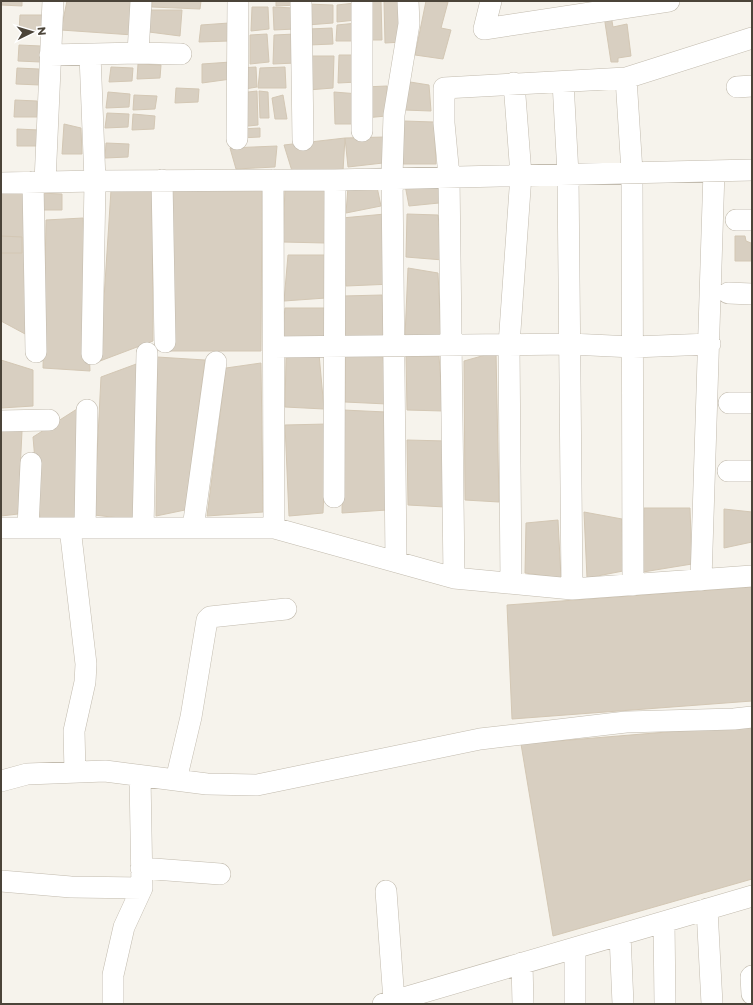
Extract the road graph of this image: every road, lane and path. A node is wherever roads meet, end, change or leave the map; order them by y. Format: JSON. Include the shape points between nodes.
{"nodes":[{"id":1,"x":53,"y":1,"type":"edge"},
{"id":2,"x":141,"y":1,"type":"edge"},
{"id":3,"x":238,"y":1,"type":"edge"},
{"id":4,"x":301,"y":1,"type":"edge"},
{"id":5,"x":362,"y":1,"type":"edge"},
{"id":6,"x":408,"y":1,"type":"edge"},
{"id":7,"x":417,"y":1,"type":"edge"},
{"id":8,"x":491,"y":1,"type":"edge"},
{"id":9,"x":669,"y":1,"type":"edge"},
{"id":10,"x":409,"y":24,"type":"junction"},
{"id":11,"x":752,"y":38,"type":"edge"},
{"id":12,"x":138,"y":53,"type":"junction"},
{"id":13,"x":181,"y":54,"type":"dead end"},
{"id":14,"x":50,"y":55,"type":"junction"},
{"id":15,"x":90,"y":55,"type":"junction"},
{"id":16,"x":626,"y":78,"type":"junction"},
{"id":17,"x":563,"y":82,"type":"junction"},
{"id":18,"x":514,"y":83,"type":"junction"},
{"id":19,"x":362,"y":131,"type":"dead end"},
{"id":20,"x":237,"y":139,"type":"dead end"},
{"id":21,"x":303,"y":140,"type":"dead end"},
{"id":22,"x":714,"y":170,"type":"junction"},
{"id":23,"x":752,"y":170,"type":"edge"},
{"id":24,"x":632,"y":172,"type":"junction"},
{"id":25,"x":568,"y":174,"type":"junction"},
{"id":26,"x":521,"y":175,"type":"junction"},
{"id":27,"x":449,"y":176,"type":"junction"},
{"id":28,"x":392,"y":177,"type":"junction"},
{"id":29,"x":162,"y":180,"type":"junction"},
{"id":30,"x":274,"y":180,"type":"junction"},
{"id":31,"x":335,"y":180,"type":"junction"},
{"id":32,"x":95,"y":181,"type":"junction"},
{"id":33,"x":39,"y":182,"type":"junction"},
{"id":34,"x":1,"y":183,"type":"edge"},
{"id":35,"x":728,"y":294,"type":"dead end"},
{"id":36,"x":752,"y":294,"type":"edge"},
{"id":37,"x":165,"y":342,"type":"dead end"},
{"id":38,"x":570,"y":344,"type":"junction"},
{"id":39,"x":710,"y":344,"type":"junction"},
{"id":40,"x":509,"y":345,"type":"junction"},
{"id":41,"x":451,"y":346,"type":"junction"},
{"id":42,"x":633,"y":346,"type":"junction"},
{"id":43,"x":274,"y":347,"type":"junction"},
{"id":44,"x":394,"y":347,"type":"junction"},
{"id":45,"x":334,"y":348,"type":"junction"},
{"id":46,"x":36,"y":352,"type":"dead end"},
{"id":47,"x":147,"y":353,"type":"dead end"},
{"id":48,"x":92,"y":354,"type":"dead end"},
{"id":49,"x":216,"y":362,"type":"dead end"},
{"id":50,"x":729,"y":403,"type":"dead end"},
{"id":51,"x":752,"y":403,"type":"edge"},
{"id":52,"x":87,"y":410,"type":"dead end"},
{"id":53,"x":49,"y":420,"type":"dead end"},
{"id":54,"x":1,"y":421,"type":"edge"},
{"id":55,"x":31,"y":463,"type":"dead end"},
{"id":56,"x":728,"y":471,"type":"dead end"},
{"id":57,"x":752,"y":471,"type":"edge"},
{"id":58,"x":334,"y":497,"type":"dead end"},
{"id":59,"x":1,"y":528,"type":"edge"},
{"id":60,"x":28,"y":528,"type":"junction"},
{"id":61,"x":78,"y":528,"type":"junction"},
{"id":62,"x":143,"y":528,"type":"junction"},
{"id":63,"x":193,"y":528,"type":"junction"},
{"id":64,"x":274,"y":528,"type":"junction"},
{"id":65,"x":396,"y":561,"type":"junction"},
{"id":66,"x":752,"y":576,"type":"edge"},
{"id":67,"x":454,"y":578,"type":"junction"},
{"id":68,"x":701,"y":580,"type":"junction"},
{"id":69,"x":511,"y":584,"type":"junction"},
{"id":70,"x":633,"y":585,"type":"junction"},
{"id":71,"x":572,"y":589,"type":"junction"},
{"id":72,"x":286,"y":609,"type":"dead end"},
{"id":73,"x":752,"y":717,"type":"edge"},
{"id":74,"x":75,"y":772,"type":"junction"},
{"id":75,"x":140,"y":776,"type":"junction"},
{"id":76,"x":176,"y":780,"type":"junction"},
{"id":77,"x":1,"y":781,"type":"edge"},
{"id":78,"x":220,"y":874,"type":"dead end"},
{"id":79,"x":142,"y":878,"type":"junction"},
{"id":80,"x":1,"y":881,"type":"edge"},
{"id":81,"x":386,"y":891,"type":"dead end"},
{"id":82,"x":752,"y":896,"type":"edge"},
{"id":83,"x":707,"y":909,"type":"junction"},
{"id":84,"x":664,"y":922,"type":"junction"},
{"id":85,"x":620,"y":935,"type":"junction"},
{"id":86,"x":575,"y":948,"type":"junction"},
{"id":87,"x":522,"y":963,"type":"junction"},
{"id":88,"x":752,"y":976,"type":"edge"},
{"id":89,"x":752,"y":994,"type":"edge"},
{"id":90,"x":389,"y":1002,"type":"edge"},
{"id":91,"x":113,"y":1004,"type":"edge"},
{"id":92,"x":523,"y":1004,"type":"edge"},
{"id":93,"x":575,"y":1004,"type":"edge"},
{"id":94,"x":623,"y":1004,"type":"edge"},
{"id":95,"x":665,"y":1004,"type":"edge"},
{"id":96,"x":712,"y":1004,"type":"edge"}],
"edges":[{"from":1,"to":14,"type":"street"},
{"from":2,"to":12,"type":"street"},
{"from":3,"to":20,"type":"street"},
{"from":4,"to":21,"type":"street"},
{"from":5,"to":19,"type":"street"},
{"from":6,"to":10,"type":"street"},
{"from":7,"to":10,"type":"street"},
{"from":8,"to":9,"type":"street","via":[[484,29]]},
{"from":10,"to":28,"type":"street","via":[[394,115]]},
{"from":11,"to":16,"type":"street"},
{"from":12,"to":13,"type":"street"},
{"from":12,"to":15,"type":"street"},
{"from":14,"to":15,"type":"street"},
{"from":14,"to":33,"type":"street"},
{"from":15,"to":32,"type":"street"},
{"from":16,"to":17,"type":"street"},
{"from":16,"to":24,"type":"street"},
{"from":17,"to":18,"type":"street"},
{"from":17,"to":25,"type":"street"},
{"from":18,"to":26,"type":"street"},
{"from":18,"to":27,"type":"street","via":[[444,88]]},
{"from":22,"to":23,"type":"street"},
{"from":22,"to":24,"type":"street"},
{"from":22,"to":39,"type":"street"},
{"from":24,"to":25,"type":"street"},
{"from":24,"to":42,"type":"street"},
{"from":25,"to":26,"type":"street"},
{"from":25,"to":38,"type":"street"},
{"from":26,"to":27,"type":"street"},
{"from":26,"to":40,"type":"street"},
{"from":27,"to":28,"type":"street"},
{"from":27,"to":41,"type":"street"},
{"from":28,"to":31,"type":"street"},
{"from":28,"to":44,"type":"street"},
{"from":29,"to":30,"type":"street"},
{"from":29,"to":32,"type":"street"},
{"from":29,"to":37,"type":"street"},
{"from":30,"to":31,"type":"street"},
{"from":30,"to":43,"type":"street"},
{"from":31,"to":45,"type":"street"},
{"from":32,"to":33,"type":"street"},
{"from":32,"to":48,"type":"street"},
{"from":33,"to":34,"type":"street"},
{"from":33,"to":46,"type":"street"},
{"from":35,"to":36,"type":"street"},
{"from":38,"to":40,"type":"street"},
{"from":38,"to":42,"type":"street"},
{"from":38,"to":71,"type":"street"},
{"from":39,"to":42,"type":"street"},
{"from":39,"to":68,"type":"street"},
{"from":40,"to":41,"type":"street"},
{"from":40,"to":69,"type":"street"},
{"from":41,"to":44,"type":"street"},
{"from":41,"to":67,"type":"street"},
{"from":42,"to":70,"type":"street"},
{"from":43,"to":45,"type":"street"},
{"from":43,"to":64,"type":"street"},
{"from":44,"to":45,"type":"street"},
{"from":44,"to":65,"type":"street"},
{"from":45,"to":58,"type":"street"},
{"from":47,"to":62,"type":"street"},
{"from":49,"to":63,"type":"street"},
{"from":50,"to":51,"type":"street"},
{"from":52,"to":61,"type":"street"},
{"from":53,"to":54,"type":"street"},
{"from":55,"to":60,"type":"street"},
{"from":56,"to":57,"type":"street"},
{"from":59,"to":60,"type":"street"},
{"from":60,"to":61,"type":"street"},
{"from":61,"to":62,"type":"street"},
{"from":61,"to":74,"type":"street","via":[[86,651],[84,682],[74,731]]},
{"from":62,"to":63,"type":"street"},
{"from":63,"to":64,"type":"street"},
{"from":64,"to":65,"type":"street"},
{"from":65,"to":67,"type":"street"},
{"from":66,"to":68,"type":"street"},
{"from":67,"to":69,"type":"street"},
{"from":68,"to":70,"type":"street"},
{"from":69,"to":71,"type":"street"},
{"from":70,"to":71,"type":"street"},
{"from":72,"to":76,"type":"street","via":[[210,617],[207,620],[191,717]]},
{"from":73,"to":76,"type":"street","via":[[626,722],[480,739],[257,785],[207,784]]},
{"from":74,"to":75,"type":"street","via":[[105,771]]},
{"from":74,"to":77,"type":"street","via":[[27,774]]},
{"from":75,"to":76,"type":"street"},
{"from":75,"to":79,"type":"street"},
{"from":78,"to":79,"type":"street"},
{"from":79,"to":80,"type":"street","via":[[71,887]]},
{"from":79,"to":91,"type":"street","via":[[124,927],[113,975]]},
{"from":81,"to":90,"type":"street"},
{"from":82,"to":83,"type":"street"},
{"from":83,"to":84,"type":"street"},
{"from":83,"to":96,"type":"street"},
{"from":84,"to":85,"type":"street"},
{"from":84,"to":95,"type":"street"},
{"from":85,"to":86,"type":"street"},
{"from":85,"to":94,"type":"street"},
{"from":86,"to":87,"type":"street"},
{"from":86,"to":93,"type":"street"},
{"from":87,"to":90,"type":"street"},
{"from":87,"to":92,"type":"street"},
{"from":88,"to":89,"type":"street"}]}
